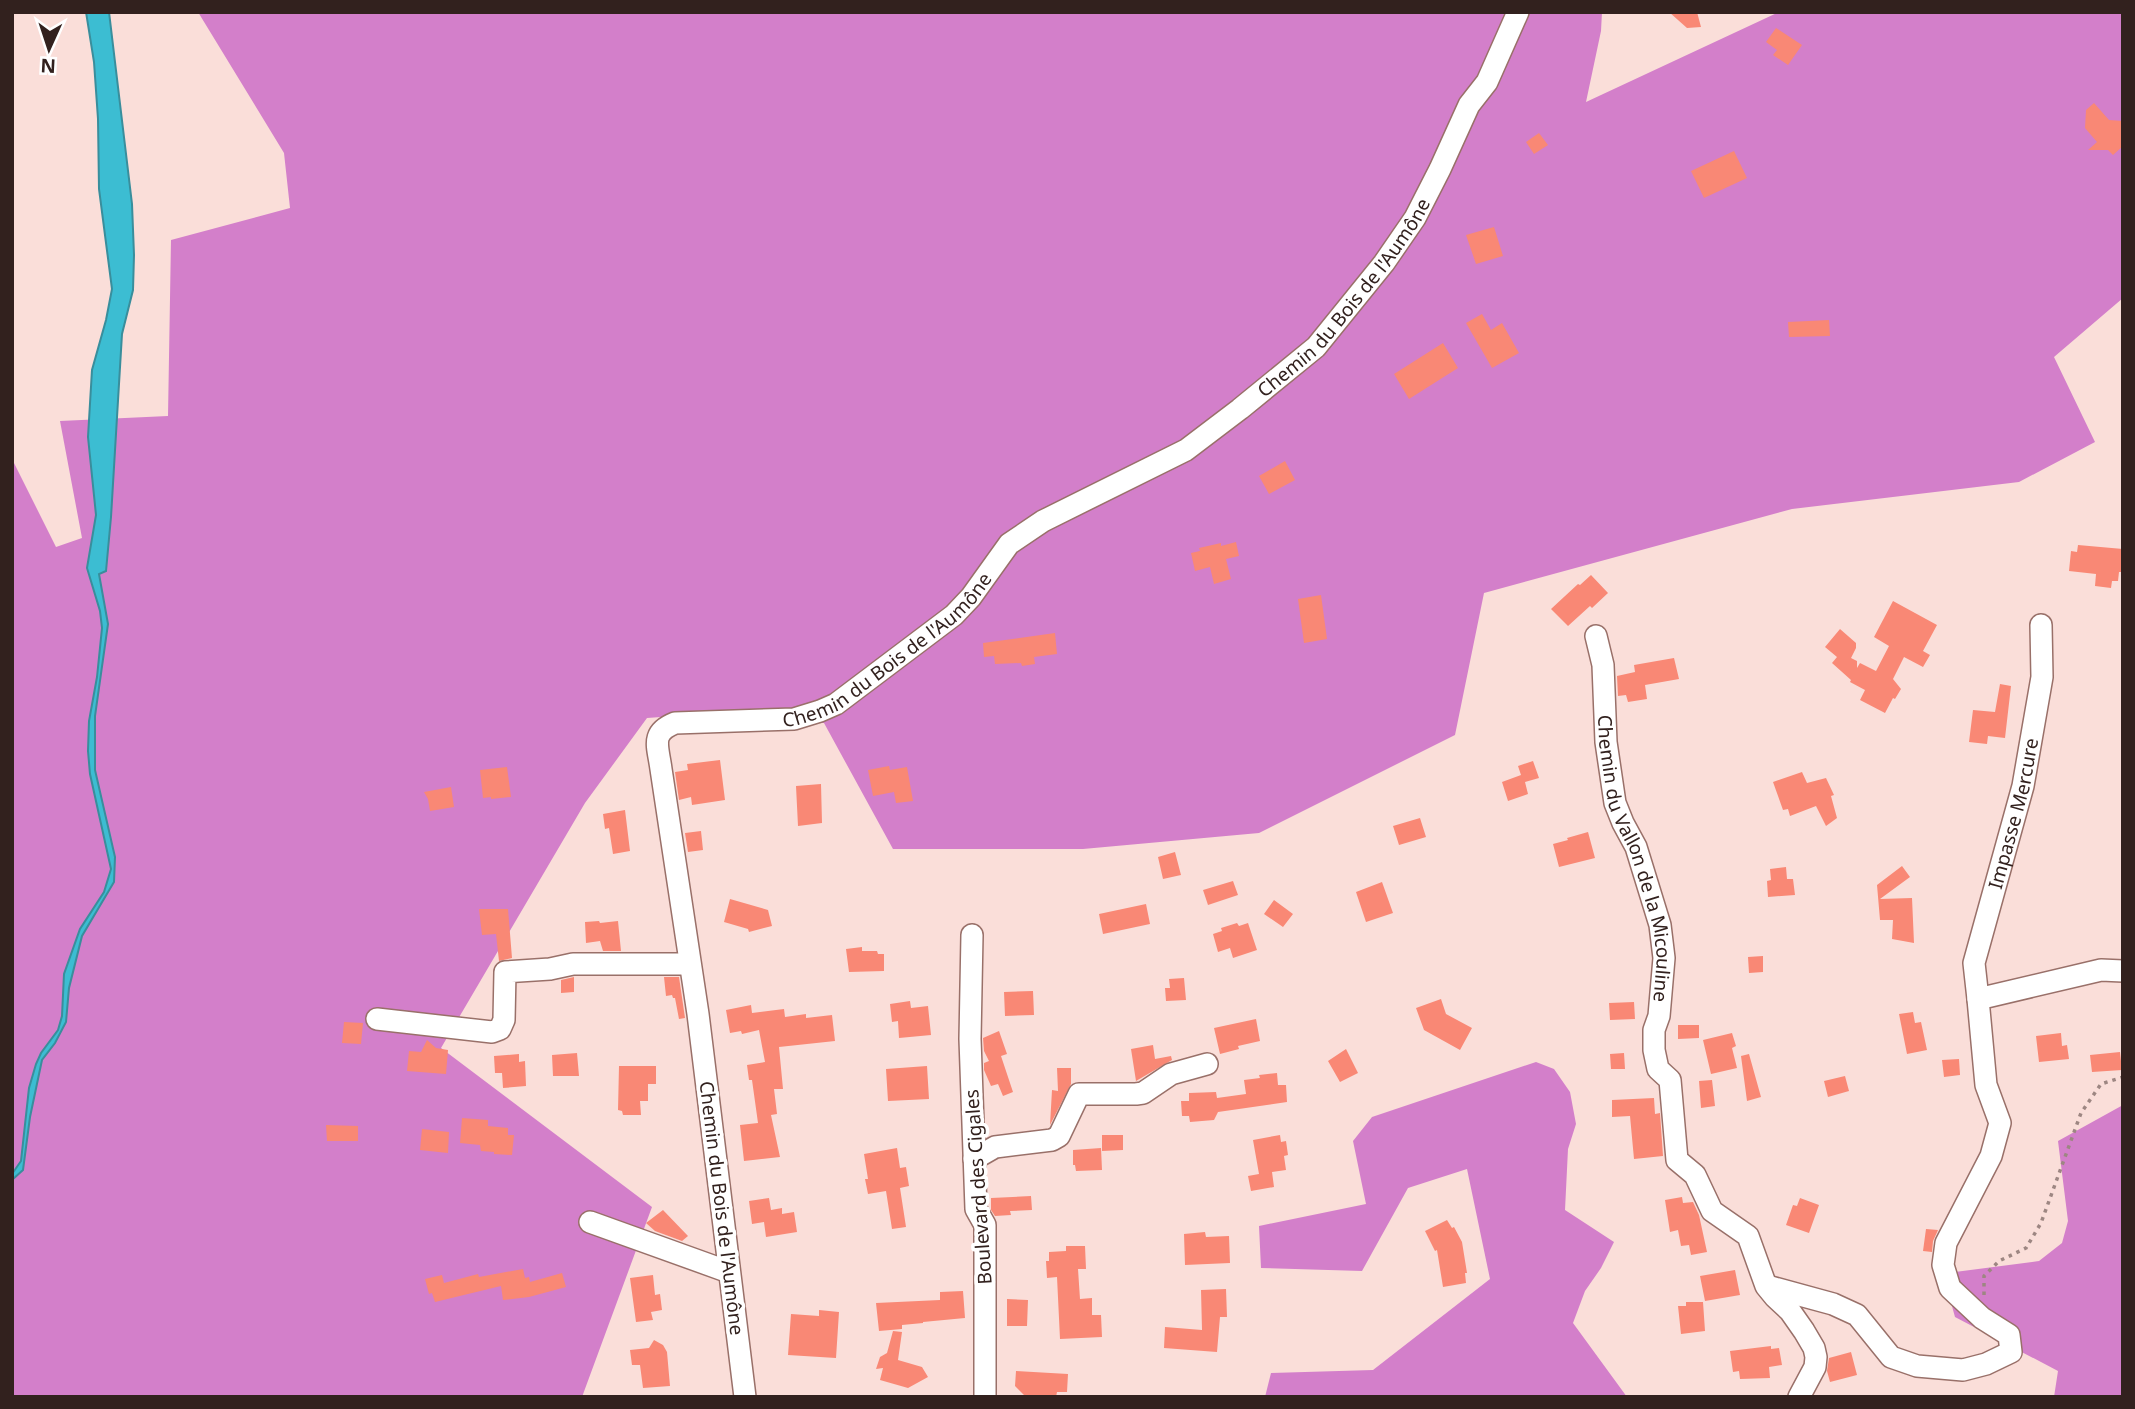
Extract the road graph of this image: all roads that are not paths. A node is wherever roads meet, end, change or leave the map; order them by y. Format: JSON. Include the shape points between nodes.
{"nodes":[{"id":1,"x":1518,"y":12,"type":"edge"},
{"id":2,"x":2041,"y":625,"type":"dead end"},
{"id":3,"x":1596,"y":636,"type":"dead end"},
{"id":4,"x":972,"y":935,"type":"dead end"},
{"id":5,"x":690,"y":964,"type":"junction"},
{"id":6,"x":2123,"y":971,"type":"edge"},
{"id":7,"x":1978,"y":999,"type":"junction"},
{"id":8,"x":377,"y":1019,"type":"dead end"},
{"id":9,"x":1207,"y":1064,"type":"dead end"},
{"id":10,"x":974,"y":1159,"type":"junction"},
{"id":11,"x":590,"y":1222,"type":"dead end"},
{"id":12,"x":729,"y":1272,"type":"junction"},
{"id":13,"x":1766,"y":1286,"type":"junction"},
{"id":14,"x":745,"y":1397,"type":"edge"},
{"id":15,"x":985,"y":1397,"type":"edge"},
{"id":16,"x":1799,"y":1397,"type":"edge"}],
"edges":[{"from":1,"to":5,"type":"street","name":"Chemin du Bois de l'Aumône","via":[[1487,82],[1469,105],[1415,218],[1316,347],[1186,450],[1043,521],[1009,544],[954,615],[836,704],[794,719],[675,723],[659,732]]},
{"from":2,"to":7,"type":"street","name":"Impasse Mercure","via":[[2042,677],[2023,786],[1974,962]]},
{"from":3,"to":13,"type":"street","name":"Chemin du Vallon de la Micouline","via":[[1603,666],[1606,742],[1615,803],[1636,847],[1660,925],[1664,958],[1654,1050],[1658,1069],[1670,1080],[1677,1160],[1695,1175],[1713,1211],[1748,1236]]},
{"from":4,"to":10,"type":"street","name":"Boulevard des Cigales"},
{"from":5,"to":8,"type":"street","via":[[573,964],[505,971],[504,1020],[500,1029],[492,1032]]},
{"from":5,"to":12,"type":"street","name":"Chemin du Bois de l'Aumône"},
{"from":6,"to":7,"type":"street","via":[[2101,970]]},
{"from":7,"to":13,"type":"street","name":"Impasse Mercure","via":[[1986,1084],[2000,1123],[1991,1156],[1946,1243],[1942,1265],[1950,1288],[1982,1318],[2009,1335],[2011,1352],[1963,1370],[1917,1366],[1891,1357],[1857,1315]]},
{"from":9,"to":10,"type":"street","via":[[1171,1074],[1143,1093],[1079,1094],[1059,1136],[995,1147]]},
{"from":10,"to":15,"type":"street","name":"Boulevard des Cigales","via":[[976,1209],[985,1225]]},
{"from":11,"to":12,"type":"street"},
{"from":12,"to":14,"type":"street","name":"Chemin du Bois de l'Aumône"},
{"from":13,"to":16,"type":"street","name":"Chemin du Vallon de la Micouline","via":[[1790,1311],[1814,1348],[1815,1367]]}]}
